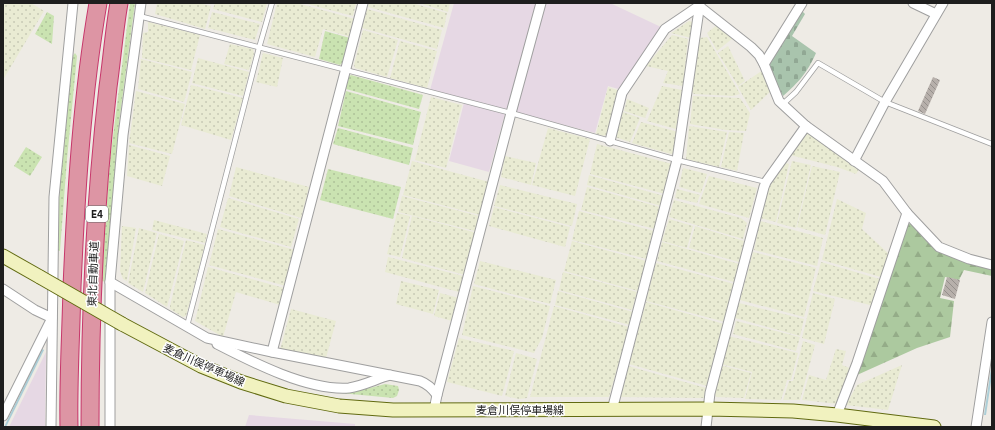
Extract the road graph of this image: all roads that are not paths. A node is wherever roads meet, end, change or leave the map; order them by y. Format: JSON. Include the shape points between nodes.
{"nodes":[{"id":1,"x":73,"y":3,"type":"edge"},
{"id":2,"x":98,"y":3,"type":"edge"},
{"id":3,"x":119,"y":3,"type":"edge"},
{"id":4,"x":141,"y":3,"type":"edge"},
{"id":5,"x":272,"y":3,"type":"edge"},
{"id":6,"x":363,"y":3,"type":"edge"},
{"id":7,"x":541,"y":3,"type":"edge"},
{"id":8,"x":802,"y":3,"type":"edge"},
{"id":9,"x":913,"y":3,"type":"edge"},
{"id":10,"x":943,"y":3,"type":"edge"},
{"id":11,"x":699,"y":5,"type":"edge"},
{"id":12,"x":936,"y":14,"type":"junction"},
{"id":13,"x":139,"y":16,"type":"junction"},
{"id":14,"x":259,"y":48,"type":"junction"},
{"id":15,"x":764,"y":64,"type":"junction"},
{"id":16,"x":346,"y":71,"type":"junction"},
{"id":17,"x":884,"y":102,"type":"junction"},
{"id":18,"x":782,"y":104,"type":"junction"},
{"id":19,"x":511,"y":113,"type":"junction"},
{"id":20,"x":806,"y":126,"type":"junction"},
{"id":21,"x":610,"y":141,"type":"junction"},
{"id":22,"x":992,"y":144,"type":"edge"},
{"id":23,"x":677,"y":160,"type":"junction"},
{"id":24,"x":854,"y":160,"type":"junction"},
{"id":25,"x":766,"y":182,"type":"junction"},
{"id":26,"x":907,"y":213,"type":"junction"},
{"id":27,"x":3,"y":256,"type":"edge"},
{"id":28,"x":992,"y":265,"type":"edge"},
{"id":29,"x":110,"y":282,"type":"junction"},
{"id":30,"x":3,"y":289,"type":"edge"},
{"id":31,"x":52,"y":318,"type":"junction"},
{"id":32,"x":992,"y":322,"type":"edge"},
{"id":33,"x":187,"y":326,"type":"junction"},
{"id":34,"x":207,"y":338,"type":"junction"},
{"id":35,"x":272,"y":352,"type":"junction"},
{"id":36,"x":391,"y":375,"type":"junction"},
{"id":37,"x":437,"y":395,"type":"junction"},
{"id":38,"x":708,"y":409,"type":"junction"},
{"id":39,"x":434,"y":410,"type":"junction"},
{"id":40,"x":612,"y":410,"type":"junction"},
{"id":41,"x":837,"y":415,"type":"junction"},
{"id":42,"x":3,"y":416,"type":"edge"},
{"id":43,"x":51,"y":427,"type":"edge"},
{"id":44,"x":69,"y":427,"type":"edge"},
{"id":45,"x":90,"y":427,"type":"edge"},
{"id":46,"x":110,"y":427,"type":"edge"},
{"id":47,"x":706,"y":427,"type":"edge"},
{"id":48,"x":934,"y":427,"type":"edge"},
{"id":49,"x":976,"y":427,"type":"edge"}],
"edges":[{"from":1,"to":31,"type":"street","via":[[54,197]]},
{"from":2,"to":44,"type":"highway","name":"東北自動車道","number":"E4","via":[[82,126],[74,233]]},
{"from":3,"to":45,"type":"highway","name":"東北自動車道","number":"E4","via":[[103,129],[95,236]]},
{"from":4,"to":13,"type":"street"},
{"from":5,"to":14,"type":"lane"},
{"from":6,"to":16,"type":"street"},
{"from":7,"to":19,"type":"street"},
{"from":8,"to":15,"type":"street"},
{"from":9,"to":12,"type":"street"},
{"from":10,"to":12,"type":"street"},
{"from":11,"to":15,"type":"street","via":[[751,47]]},
{"from":11,"to":21,"type":"street","via":[[665,29],[622,93]]},
{"from":11,"to":23,"type":"street"},
{"from":12,"to":17,"type":"street"},
{"from":13,"to":14,"type":"lane"},
{"from":13,"to":29,"type":"street","via":[[123,135]]},
{"from":14,"to":16,"type":"lane"},
{"from":14,"to":33,"type":"lane"},
{"from":15,"to":18,"type":"street"},
{"from":16,"to":19,"type":"lane"},
{"from":16,"to":35,"type":"street"},
{"from":17,"to":18,"type":"lane","via":[[818,63],[796,92]]},
{"from":17,"to":22,"type":"lane"},
{"from":17,"to":24,"type":"street"},
{"from":18,"to":20,"type":"street"},
{"from":19,"to":21,"type":"lane"},
{"from":19,"to":37,"type":"street"},
{"from":20,"to":24,"type":"street"},
{"from":20,"to":25,"type":"street"},
{"from":21,"to":23,"type":"lane"},
{"from":23,"to":25,"type":"lane"},
{"from":23,"to":40,"type":"street"},
{"from":24,"to":26,"type":"street","via":[[883,181]]},
{"from":25,"to":38,"type":"street","via":[[710,393]]},
{"from":26,"to":28,"type":"street","via":[[939,247]]},
{"from":26,"to":41,"type":"street","via":[[862,349]]},
{"from":27,"to":39,"type":"main road","name":"麦倉川俣停車場線","bridge":true,"via":[[201,366],[241,382],[286,396],[339,406],[371,410]]},
{"from":29,"to":33,"type":"street"},
{"from":29,"to":46,"type":"street"},
{"from":30,"to":31,"type":"street"},
{"from":31,"to":42,"type":"street"},
{"from":31,"to":43,"type":"street"},
{"from":32,"to":49,"type":"street"},
{"from":33,"to":34,"type":"street"},
{"from":34,"to":35,"type":"street"},
{"from":34,"to":36,"type":"street","via":[[259,365],[317,385],[350,388]]},
{"from":35,"to":36,"type":"street"},
{"from":36,"to":37,"type":"street","via":[[420,380]]},
{"from":37,"to":39,"type":"street"},
{"from":38,"to":40,"type":"main road","name":"麦倉川俣停車場線"},
{"from":38,"to":41,"type":"main road","name":"麦倉川俣停車場線"},
{"from":38,"to":47,"type":"street"},
{"from":39,"to":40,"type":"main road","name":"麦倉川俣停車場線"},
{"from":41,"to":48,"type":"main road","name":"麦倉川俣停車場線"}]}
